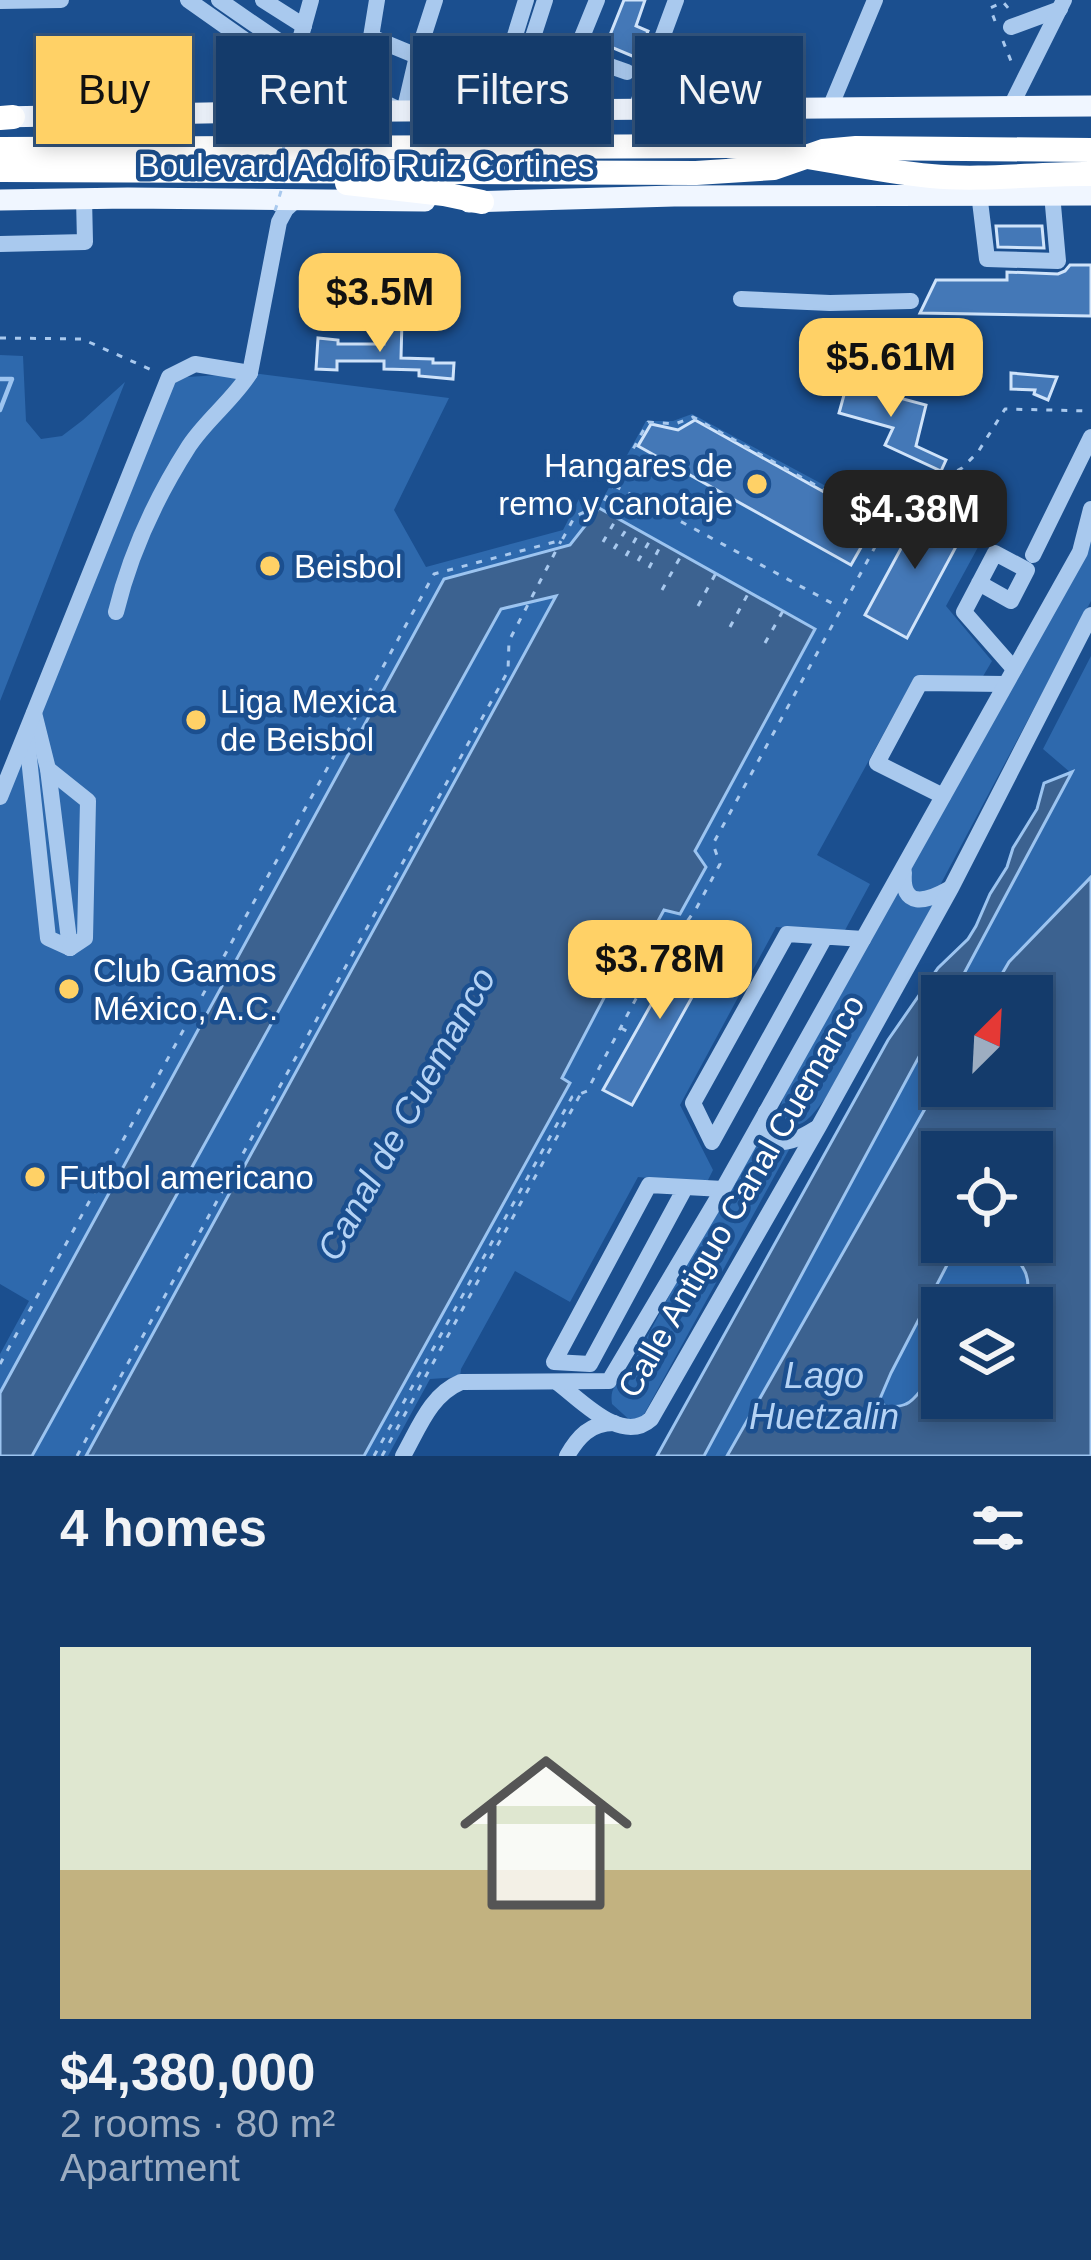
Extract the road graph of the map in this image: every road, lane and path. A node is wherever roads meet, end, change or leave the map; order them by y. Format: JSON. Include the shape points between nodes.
{"nodes":[{"id":1,"x":61,"y":0,"type":"edge"},
{"id":2,"x":188,"y":0,"type":"edge"},
{"id":3,"x":219,"y":0,"type":"edge"},
{"id":4,"x":241,"y":0,"type":"edge"},
{"id":5,"x":263,"y":0,"type":"edge"},
{"id":6,"x":311,"y":0,"type":"edge"},
{"id":7,"x":377,"y":0,"type":"edge"},
{"id":8,"x":435,"y":0,"type":"edge"},
{"id":9,"x":526,"y":0,"type":"edge"},
{"id":10,"x":545,"y":0,"type":"edge"},
{"id":11,"x":597,"y":0,"type":"edge"},
{"id":12,"x":676,"y":0,"type":"edge"},
{"id":13,"x":875,"y":0,"type":"edge"},
{"id":14,"x":1006,"y":0,"type":"edge"},
{"id":15,"x":0,"y":1,"type":"edge"},
{"id":16,"x":1062,"y":5,"type":"edge"},
{"id":17,"x":1011,"y":19,"type":"joint"},
{"id":18,"x":254,"y":25,"type":"junction"},
{"id":19,"x":304,"y":26,"type":"junction"},
{"id":20,"x":239,"y":36,"type":"edge"},
{"id":21,"x":270,"y":36,"type":"edge"},
{"id":22,"x":304,"y":36,"type":"edge"},
{"id":23,"x":423,"y":36,"type":"edge"},
{"id":24,"x":515,"y":36,"type":"edge"},
{"id":25,"x":533,"y":36,"type":"edge"},
{"id":26,"x":583,"y":36,"type":"edge"},
{"id":27,"x":663,"y":36,"type":"edge"},
{"id":28,"x":413,"y":54,"type":"edge"},
{"id":29,"x":611,"y":66,"type":"edge"},
{"id":30,"x":627,"y":72,"type":"dead end"},
{"id":31,"x":413,"y":73,"type":"edge"},
{"id":32,"x":1091,"y":92,"type":"edge"},
{"id":33,"x":389,"y":105,"type":"edge"},
{"id":34,"x":1011,"y":106,"type":"junction"},
{"id":35,"x":1061,"y":106,"type":"junction"},
{"id":36,"x":1091,"y":106,"type":"edge"},
{"id":37,"x":803,"y":110,"type":"edge"},
{"id":38,"x":829,"y":110,"type":"junction"},
{"id":39,"x":611,"y":111,"type":"edge"},
{"id":40,"x":635,"y":111,"type":"edge"},
{"id":41,"x":389,"y":112,"type":"edge"},
{"id":42,"x":404,"y":112,"type":"junction"},
{"id":43,"x":413,"y":112,"type":"edge"},
{"id":44,"x":216,"y":114,"type":"edge"},
{"id":45,"x":4,"y":118,"type":"edge"},
{"id":46,"x":284,"y":144,"type":"edge"},
{"id":47,"x":0,"y":149,"type":"edge"},
{"id":48,"x":1091,"y":150,"type":"edge"},
{"id":49,"x":0,"y":170,"type":"edge"},
{"id":50,"x":304,"y":171,"type":"junction"},
{"id":51,"x":1091,"y":174,"type":"edge"},
{"id":52,"x":979,"y":193,"type":"junction"},
{"id":53,"x":1052,"y":194,"type":"junction"},
{"id":54,"x":1091,"y":195,"type":"edge"},
{"id":55,"x":84,"y":198,"type":"junction"},
{"id":56,"x":0,"y":200,"type":"edge"},
{"id":57,"x":482,"y":202,"type":"junction"},
{"id":58,"x":272,"y":210,"type":"junction"},
{"id":59,"x":0,"y":244,"type":"edge"},
{"id":60,"x":741,"y":299,"type":"dead end"},
{"id":61,"x":911,"y":302,"type":"dead end"},
{"id":62,"x":0,"y":338,"type":"edge"},
{"id":63,"x":250,"y":373,"type":"junction"},
{"id":64,"x":169,"y":377,"type":"junction"},
{"id":65,"x":1091,"y":411,"type":"edge"},
{"id":66,"x":1091,"y":437,"type":"edge"},
{"id":67,"x":613,"y":485,"type":"junction"},
{"id":68,"x":1091,"y":509,"type":"edge"},
{"id":69,"x":617,"y":518,"type":"dead end"},
{"id":70,"x":629,"y":524,"type":"dead end"},
{"id":71,"x":887,"y":525,"type":"junction"},
{"id":72,"x":640,"y":531,"type":"dead end"},
{"id":73,"x":652,"y":537,"type":"dead end"},
{"id":74,"x":562,"y":540,"type":"junction"},
{"id":75,"x":603,"y":542,"type":"dead end"},
{"id":76,"x":662,"y":543,"type":"dead end"},
{"id":77,"x":614,"y":549,"type":"dead end"},
{"id":78,"x":682,"y":554,"type":"dead end"},
{"id":79,"x":1033,"y":555,"type":"dead end"},
{"id":80,"x":626,"y":556,"type":"dead end"},
{"id":81,"x":638,"y":561,"type":"dead end"},
{"id":82,"x":649,"y":568,"type":"dead end"},
{"id":83,"x":716,"y":573,"type":"dead end"},
{"id":84,"x":979,"y":584,"type":"dead end"},
{"id":85,"x":662,"y":590,"type":"dead end"},
{"id":86,"x":749,"y":592,"type":"dead end"},
{"id":87,"x":698,"y":606,"type":"dead end"},
{"id":88,"x":840,"y":608,"type":"junction"},
{"id":89,"x":116,"y":611,"type":"dead end"},
{"id":90,"x":783,"y":611,"type":"dead end"},
{"id":91,"x":1091,"y":615,"type":"edge"},
{"id":92,"x":730,"y":627,"type":"dead end"},
{"id":93,"x":765,"y":643,"type":"dead end"},
{"id":94,"x":1010,"y":677,"type":"junction"},
{"id":95,"x":34,"y":713,"type":"junction"},
{"id":96,"x":26,"y":732,"type":"junction"},
{"id":97,"x":48,"y":769,"type":"junction"},
{"id":98,"x":943,"y":796,"type":"junction"},
{"id":99,"x":0,"y":797,"type":"edge"},
{"id":100,"x":904,"y":865,"type":"junction"},
{"id":101,"x":951,"y":888,"type":"junction"},
{"id":102,"x":825,"y":937,"type":"junction"},
{"id":103,"x":862,"y":939,"type":"junction"},
{"id":104,"x":70,"y":948,"type":"junction"},
{"id":105,"x":643,"y":991,"type":"junction"},
{"id":106,"x":655,"y":998,"type":"dead end"},
{"id":107,"x":623,"y":1029,"type":"junction"},
{"id":108,"x":634,"y":1035,"type":"dead end"},
{"id":109,"x":581,"y":1094,"type":"junction"},
{"id":110,"x":766,"y":1111,"type":"junction"},
{"id":111,"x":819,"y":1126,"type":"junction"},
{"id":112,"x":685,"y":1188,"type":"junction"},
{"id":113,"x":723,"y":1190,"type":"junction"},
{"id":114,"x":0,"y":1364,"type":"edge"},
{"id":115,"x":557,"y":1382,"type":"junction"},
{"id":116,"x":614,"y":1423,"type":"junction"},
{"id":117,"x":76,"y":1456,"type":"edge"},
{"id":118,"x":374,"y":1456,"type":"edge"},
{"id":119,"x":382,"y":1456,"type":"edge"},
{"id":120,"x":403,"y":1456,"type":"edge"},
{"id":121,"x":567,"y":1456,"type":"edge"}],
"edges":[{"from":1,"to":15,"type":"street"},
{"from":2,"to":20,"type":"street"},
{"from":3,"to":18,"type":"street"},
{"from":4,"to":18,"type":"street"},
{"from":5,"to":19,"type":"street"},
{"from":6,"to":19,"type":"street"},
{"from":7,"to":28,"type":"street","via":[[371,38]]},
{"from":8,"to":23,"type":"street"},
{"from":9,"to":24,"type":"street"},
{"from":10,"to":25,"type":"street"},
{"from":11,"to":26,"type":"street"},
{"from":12,"to":27,"type":"street"},
{"from":13,"to":38,"type":"street"},
{"from":14,"to":17,"type":"path"},
{"from":16,"to":17,"type":"street"},
{"from":16,"to":34,"type":"street"},
{"from":18,"to":21,"type":"street"},
{"from":19,"to":22,"type":"street"},
{"from":29,"to":30,"type":"street"},
{"from":31,"to":42,"type":"street"},
{"from":32,"to":35,"type":"main road"},
{"from":33,"to":42,"type":"street"},
{"from":34,"to":35,"type":"main road","name":"Boulevard Adolfo Ruiz Cortines"},
{"from":34,"to":38,"type":"main road","name":"Boulevard Adolfo Ruiz Cortines"},
{"from":35,"to":36,"type":"main road","name":"Boulevard Adolfo Ruiz Cortines"},
{"from":37,"to":38,"type":"main road","name":"Boulevard Adolfo Ruiz Cortines"},
{"from":39,"to":40,"type":"main road","name":"Boulevard Adolfo Ruiz Cortines"},
{"from":41,"to":42,"type":"main road","name":"Boulevard Adolfo Ruiz Cortines"},
{"from":42,"to":43,"type":"main road","name":"Boulevard Adolfo Ruiz Cortines"},
{"from":44,"to":45,"type":"main road","name":"Boulevard Adolfo Ruiz Cortines"},
{"from":46,"to":58,"type":"path","bridge":true,"via":[[284,182]]},
{"from":47,"to":51,"type":"highway","bridge":true,"via":[[727,146],[938,177]]},
{"from":48,"to":50,"type":"highway","via":[[839,149],[748,171]]},
{"from":49,"to":50,"type":"highway"},
{"from":50,"to":57,"type":"highway"},
{"from":52,"to":53,"type":"main road","name":"Boulevard Adolfo Ruiz Cortines"},
{"from":52,"to":53,"type":"street","via":[[987,260],[1058,261]]},
{"from":52,"to":57,"type":"main road","name":"Boulevard Adolfo Ruiz Cortines"},
{"from":53,"to":54,"type":"main road","name":"Boulevard Adolfo Ruiz Cortines"},
{"from":55,"to":56,"type":"main road","name":"Boulevard Adolfo Ruiz Cortines"},
{"from":55,"to":58,"type":"main road","name":"Boulevard Adolfo Ruiz Cortines"},
{"from":55,"to":59,"type":"street","via":[[85,242]]},
{"from":57,"to":58,"type":"main road","name":"Boulevard Adolfo Ruiz Cortines","via":[[297,199]]},
{"from":58,"to":63,"type":"street"},
{"from":60,"to":61,"type":"street"},
{"from":62,"to":64,"type":"path","via":[[82,339]]},
{"from":63,"to":64,"type":"street","via":[[194,364]]},
{"from":63,"to":89,"type":"street","via":[[190,444],[125,573]]},
{"from":64,"to":95,"type":"street"},
{"from":65,"to":71,"type":"path","via":[[1005,409],[962,468],[910,497]]},
{"from":66,"to":79,"type":"street"},
{"from":67,"to":71,"type":"path","via":[[648,422],[693,417]]},
{"from":67,"to":74,"type":"path","via":[[602,505],[574,516]]},
{"from":67,"to":88,"type":"path"},
{"from":68,"to":94,"type":"street","name":"Calle Antiguo Canal Cuemanco","via":[[1079,552]]},
{"from":69,"to":75,"type":"path"},
{"from":70,"to":77,"type":"path"},
{"from":71,"to":88,"type":"path"},
{"from":72,"to":80,"type":"path"},
{"from":73,"to":81,"type":"path"},
{"from":74,"to":114,"type":"path","via":[[434,574]]},
{"from":74,"to":117,"type":"path","via":[[509,641],[508,671]]},
{"from":76,"to":82,"type":"path"},
{"from":78,"to":85,"type":"path"},
{"from":83,"to":87,"type":"path"},
{"from":84,"to":94,"type":"street","via":[[964,612]]},
{"from":86,"to":92,"type":"path"},
{"from":88,"to":105,"type":"path","via":[[713,844],[720,864]]},
{"from":90,"to":93,"type":"path"},
{"from":91,"to":101,"type":"street","name":"Calle Antiguo Canal Cuemanco"},
{"from":94,"to":98,"type":"street","name":"Calle Antiguo Canal Cuemanco"},
{"from":94,"to":98,"type":"street","via":[[920,682],[877,763]]},
{"from":95,"to":96,"type":"street"},
{"from":95,"to":97,"type":"street"},
{"from":96,"to":99,"type":"street"},
{"from":96,"to":104,"type":"street","via":[[48,938]]},
{"from":97,"to":104,"type":"street"},
{"from":97,"to":104,"type":"street","via":[[88,800],[85,938]]},
{"from":98,"to":100,"type":"street","name":"Calle Antiguo Canal Cuemanco"},
{"from":100,"to":101,"type":"street","via":[[903,887],[916,900]]},
{"from":100,"to":103,"type":"street","name":"Calle Antiguo Canal Cuemanco"},
{"from":101,"to":111,"type":"street","name":"Calle Antiguo Canal Cuemanco"},
{"from":102,"to":102,"type":"street","via":[[787,934],[755,990],[693,1103],[712,1142]]},
{"from":102,"to":103,"type":"street"},
{"from":103,"to":110,"type":"street","name":"Calle Antiguo Canal Cuemanco"},
{"from":105,"to":106,"type":"path"},
{"from":105,"to":107,"type":"path"},
{"from":107,"to":108,"type":"path"},
{"from":107,"to":109,"type":"path"},
{"from":109,"to":118,"type":"path","via":[[572,1097]]},
{"from":109,"to":119,"type":"path"},
{"from":110,"to":111,"type":"street","via":[[766,1129],[782,1143]]},
{"from":110,"to":113,"type":"street","name":"Calle Antiguo Canal Cuemanco"},
{"from":111,"to":116,"type":"street","name":"Calle Antiguo Canal Cuemanco","via":[[651,1419],[641,1428]]},
{"from":112,"to":112,"type":"street","via":[[590,1364],[554,1362],[649,1185]]},
{"from":112,"to":113,"type":"street"},
{"from":113,"to":115,"type":"street","name":"Calle Antiguo Canal Cuemanco","via":[[609,1381]]},
{"from":115,"to":116,"type":"street","name":"Calle Antiguo Canal Cuemanco"},
{"from":115,"to":120,"type":"street","via":[[445,1388]]},
{"from":116,"to":121,"type":"street","via":[[581,1435]]}]}
